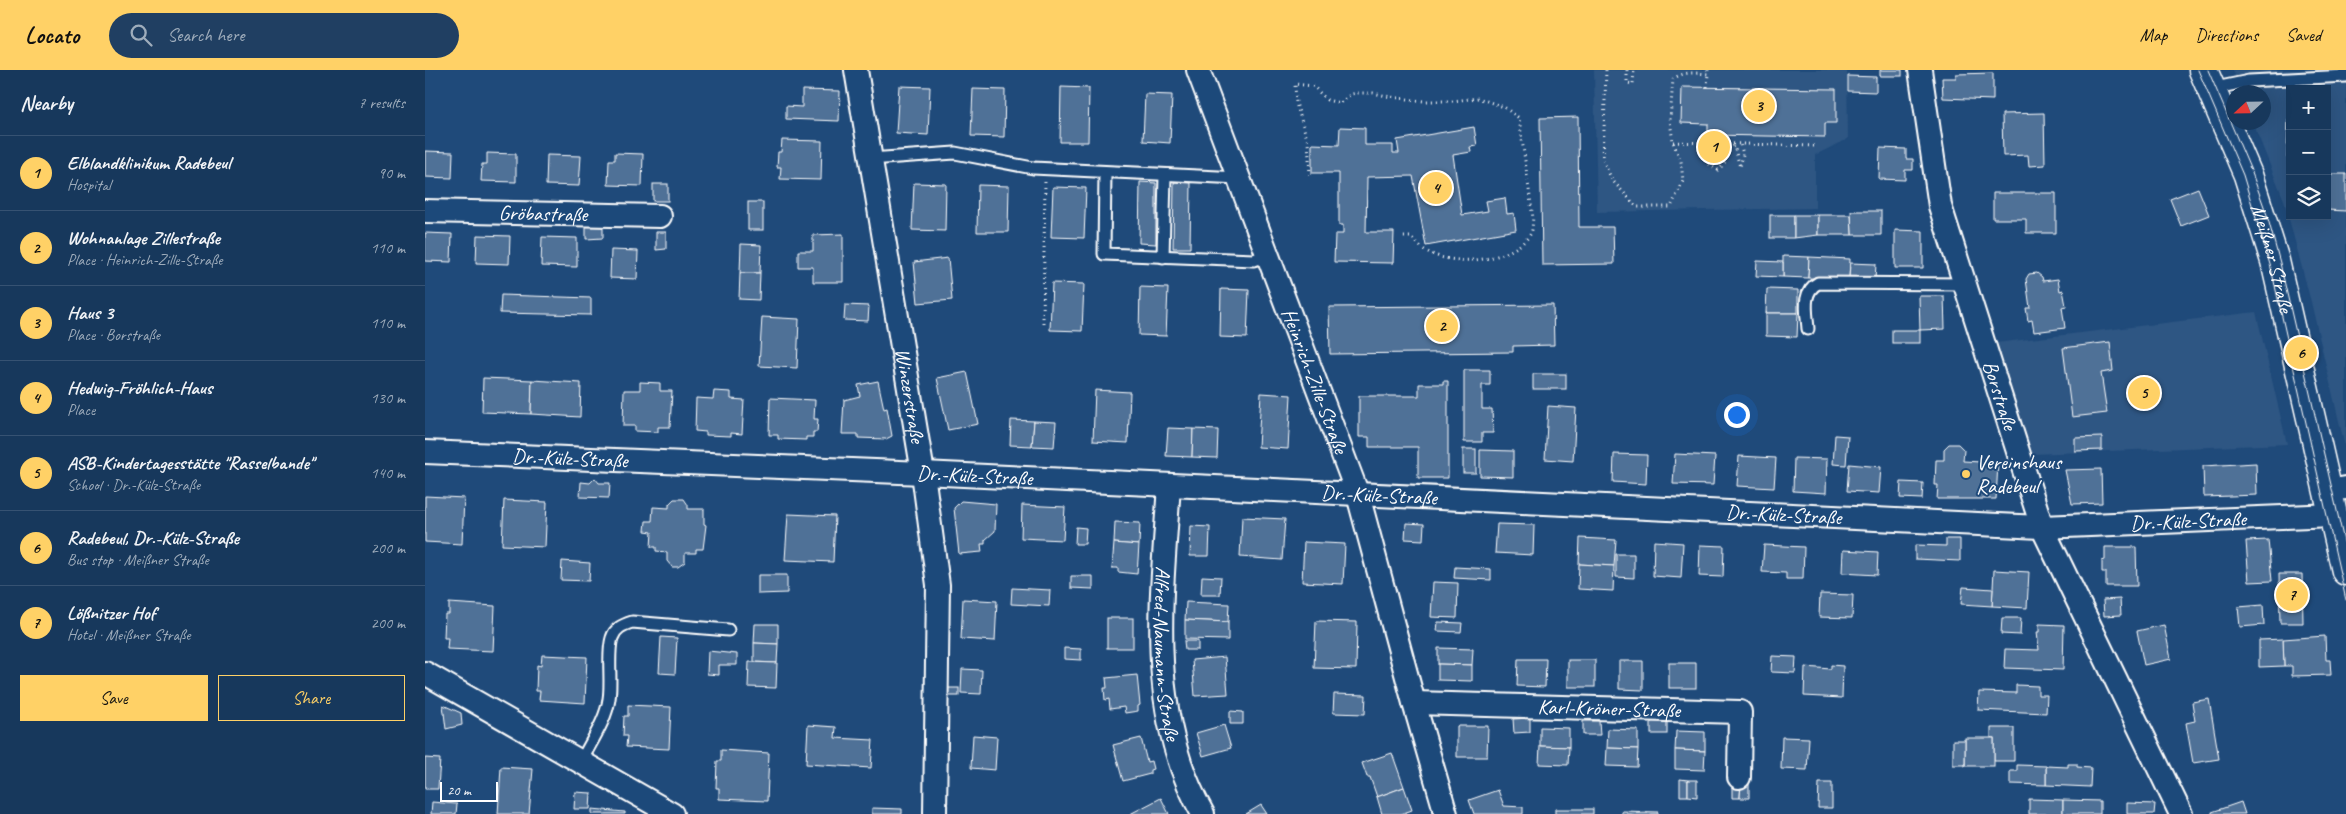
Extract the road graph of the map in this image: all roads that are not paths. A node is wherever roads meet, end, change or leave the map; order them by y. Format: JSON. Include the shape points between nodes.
{"nodes":[{"id":1,"x":856,"y":70,"type":"edge"},
{"id":2,"x":1198,"y":70,"type":"edge"},
{"id":3,"x":1920,"y":70,"type":"edge"},
{"id":4,"x":2346,"y":76,"type":"edge"},
{"id":5,"x":2207,"y":79,"type":"edge"},
{"id":6,"x":870,"y":159,"type":"junction"},
{"id":7,"x":1105,"y":172,"type":"junction"},
{"id":8,"x":1165,"y":175,"type":"junction"},
{"id":9,"x":1239,"y":178,"type":"junction"},
{"id":10,"x":425,"y":211,"type":"edge"},
{"id":11,"x":660,"y":216,"type":"dead end"},
{"id":12,"x":1268,"y":255,"type":"junction"},
{"id":13,"x":1163,"y":257,"type":"junction"},
{"id":14,"x":1965,"y":284,"type":"junction"},
{"id":15,"x":1808,"y":329,"type":"dead end"},
{"id":16,"x":425,"y":452,"type":"edge"},
{"id":17,"x":923,"y":473,"type":"junction"},
{"id":18,"x":1169,"y":485,"type":"junction"},
{"id":19,"x":1358,"y":494,"type":"junction"},
{"id":20,"x":2335,"y":498,"type":"edge"},
{"id":21,"x":2041,"y":527,"type":"junction"},
{"id":22,"x":2346,"y":571,"type":"edge"},
{"id":23,"x":728,"y":630,"type":"dead end"},
{"id":24,"x":425,"y":673,"type":"edge"},
{"id":25,"x":1414,"y":703,"type":"junction"},
{"id":26,"x":581,"y":762,"type":"junction"},
{"id":27,"x":1739,"y":777,"type":"dead end"},
{"id":28,"x":672,"y":814,"type":"edge"},
{"id":29,"x":935,"y":814,"type":"edge"},
{"id":30,"x":1203,"y":814,"type":"edge"},
{"id":31,"x":1447,"y":814,"type":"edge"},
{"id":32,"x":2181,"y":814,"type":"edge"}],
"edges":[{"from":1,"to":6,"type":"street","name":"Winzerstraße"},
{"from":2,"to":9,"type":"street","name":"Heinrich-Zille-Straße"},
{"from":3,"to":14,"type":"street","name":"Borstraße","via":[[1940,206]]},
{"from":4,"to":5,"type":"lane","via":[[2249,81]]},
{"from":5,"to":20,"type":"main road","name":"Meißner Straße","via":[[2248,175],[2272,253]]},
{"from":6,"to":7,"type":"lane","via":[[955,153],[1033,168]]},
{"from":6,"to":17,"type":"street","name":"Winzerstraße"},
{"from":7,"to":8,"type":"lane"},
{"from":7,"to":13,"type":"lane","via":[[1105,254]]},
{"from":8,"to":9,"type":"lane"},
{"from":8,"to":13,"type":"lane"},
{"from":9,"to":12,"type":"street","name":"Heinrich-Zille-Straße"},
{"from":10,"to":11,"type":"street","name":"Gröbastraße"},
{"from":12,"to":13,"type":"lane","via":[[1254,260]]},
{"from":12,"to":19,"type":"street","name":"Heinrich-Zille-Straße"},
{"from":14,"to":15,"type":"lane","via":[[1818,283],[1807,294]]},
{"from":14,"to":21,"type":"street","name":"Borstraße"},
{"from":16,"to":17,"type":"street","name":"Dr.-Külz-Straße"},
{"from":17,"to":18,"type":"street","name":"Dr.-Külz-Straße"},
{"from":17,"to":29,"type":"street","name":"Winzerstraße","via":[[938,585]]},
{"from":18,"to":19,"type":"street","name":"Dr.-Külz-Straße"},
{"from":18,"to":30,"type":"street","name":"Alfred-Naumann-Straße","via":[[1160,626],[1166,710],[1175,753]]},
{"from":19,"to":21,"type":"street","name":"Dr.-Külz-Straße"},
{"from":19,"to":25,"type":"street","name":"Heinrich-Zille-Straße"},
{"from":20,"to":21,"type":"street","name":"Dr.-Külz-Straße"},
{"from":20,"to":22,"type":"main road","name":"Meißner Straße"},
{"from":21,"to":32,"type":"street","name":"Borstraße"},
{"from":23,"to":26,"type":"lane","via":[[632,622],[622,625],[611,640],[611,686],[606,712]]},
{"from":24,"to":26,"type":"street"},
{"from":25,"to":27,"type":"street","name":"Karl-Kröner-Straße","via":[[1740,712]]},
{"from":25,"to":31,"type":"street","name":"Heinrich-Zille-Straße"},
{"from":26,"to":28,"type":"street"}]}
